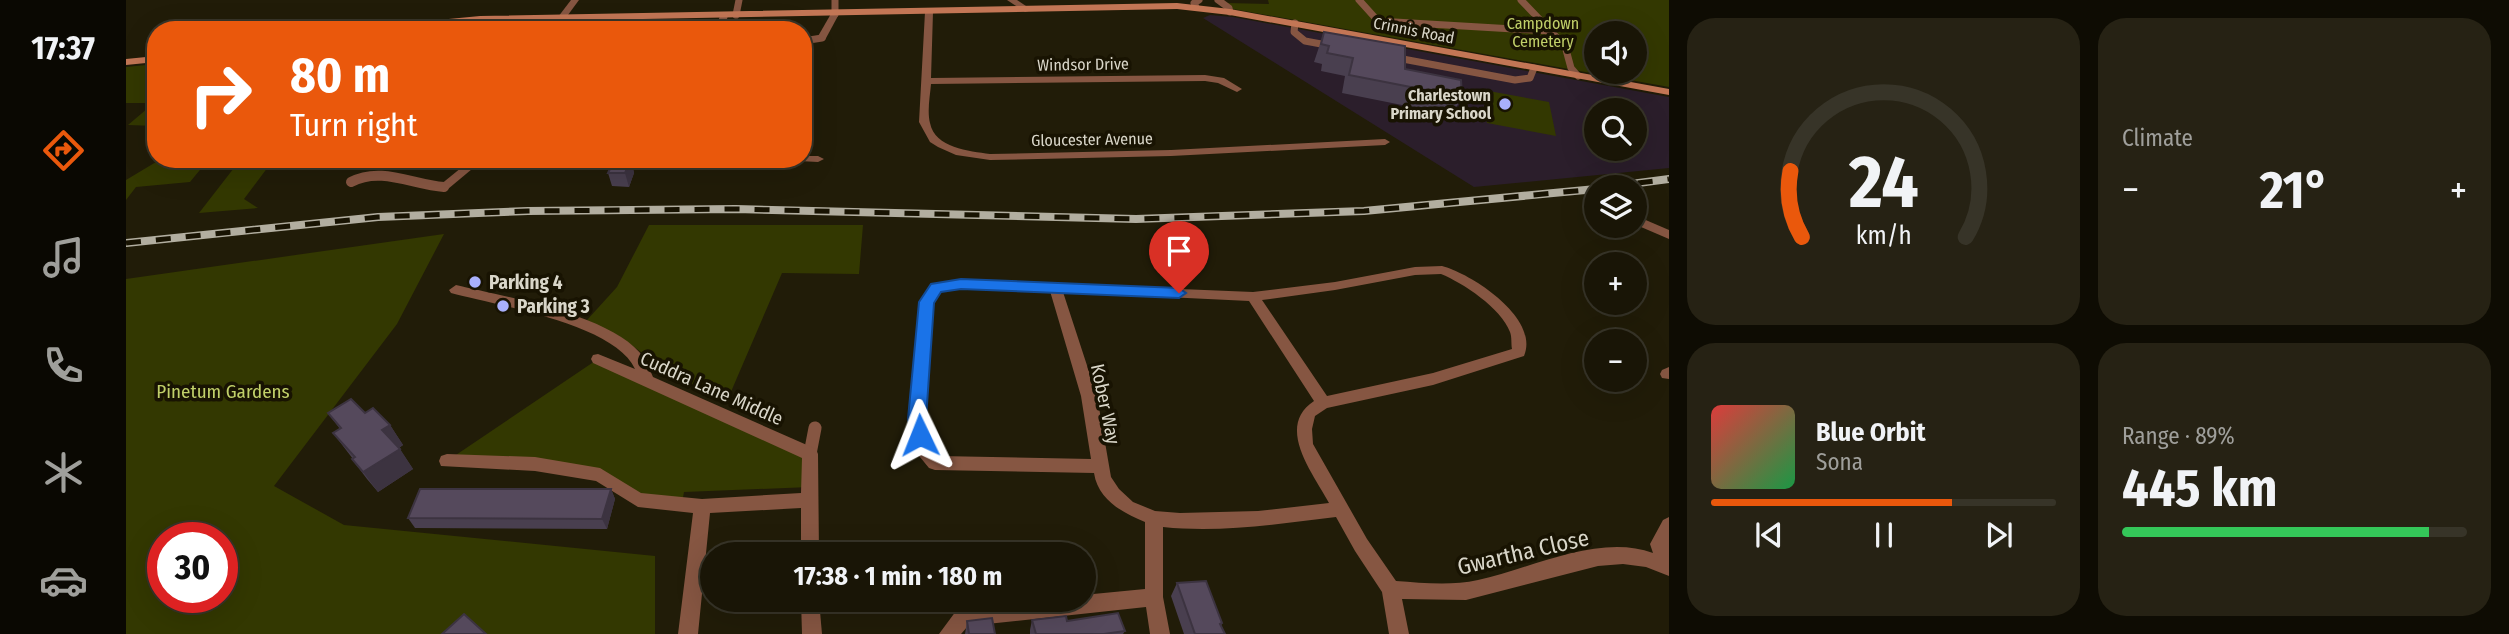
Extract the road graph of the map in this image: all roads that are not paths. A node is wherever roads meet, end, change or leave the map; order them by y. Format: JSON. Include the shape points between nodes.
{"nodes":[{"id":1,"x":575,"y":0,"type":"edge"},
{"id":2,"x":738,"y":0,"type":"edge"},
{"id":3,"x":835,"y":0,"type":"edge"},
{"id":4,"x":1011,"y":0,"type":"edge"},
{"id":5,"x":1217,"y":0,"type":"edge"},
{"id":6,"x":1359,"y":0,"type":"edge"},
{"id":7,"x":1521,"y":0,"type":"edge"},
{"id":8,"x":1148,"y":3,"type":"edge"},
{"id":9,"x":1197,"y":4,"type":"edge"},
{"id":10,"x":1028,"y":10,"type":"junction"},
{"id":11,"x":929,"y":12,"type":"junction"},
{"id":12,"x":1230,"y":12,"type":"junction"},
{"id":13,"x":835,"y":14,"type":"junction"},
{"id":14,"x":736,"y":15,"type":"junction"},
{"id":15,"x":724,"y":16,"type":"junction"},
{"id":16,"x":562,"y":17,"type":"junction"},
{"id":17,"x":603,"y":17,"type":"junction"},
{"id":18,"x":480,"y":19,"type":"joint"},
{"id":19,"x":459,"y":21,"type":"edge"},
{"id":20,"x":600,"y":21,"type":"edge"},
{"id":21,"x":722,"y":21,"type":"edge"},
{"id":22,"x":1295,"y":23,"type":"junction"},
{"id":23,"x":1549,"y":31,"type":"junction"},
{"id":24,"x":822,"y":38,"type":"joint"},
{"id":25,"x":812,"y":40,"type":"edge"},
{"id":26,"x":1337,"y":47,"type":"edge"},
{"id":27,"x":1378,"y":54,"type":"edge"},
{"id":28,"x":147,"y":60,"type":"edge"},
{"id":29,"x":126,"y":62,"type":"edge"},
{"id":30,"x":1534,"y":68,"type":"junction"},
{"id":31,"x":1577,"y":76,"type":"junction"},
{"id":32,"x":926,"y":81,"type":"junction"},
{"id":33,"x":1237,"y":89,"type":"dead end"},
{"id":34,"x":1669,"y":92,"type":"edge"},
{"id":35,"x":1385,"y":142,"type":"dead end"},
{"id":36,"x":812,"y":159,"type":"edge"},
{"id":37,"x":818,"y":159,"type":"dead end"},
{"id":38,"x":468,"y":168,"type":"edge"},
{"id":39,"x":351,"y":182,"type":"dead end"},
{"id":40,"x":444,"y":187,"type":"joint"},
{"id":41,"x":1647,"y":225,"type":"edge"},
{"id":42,"x":1669,"y":235,"type":"edge"},
{"id":43,"x":1055,"y":287,"type":"junction"},
{"id":44,"x":456,"y":290,"type":"dead end"},
{"id":45,"x":1253,"y":297,"type":"junction"},
{"id":46,"x":598,"y":359,"type":"dead end"},
{"id":47,"x":647,"y":380,"type":"junction"},
{"id":48,"x":1323,"y":403,"type":"junction"},
{"id":49,"x":816,"y":428,"type":"dead end"},
{"id":50,"x":810,"y":454,"type":"junction"},
{"id":51,"x":447,"y":461,"type":"dead end"},
{"id":52,"x":1099,"y":466,"type":"junction"},
{"id":53,"x":810,"y":500,"type":"junction"},
{"id":54,"x":702,"y":506,"type":"junction"},
{"id":55,"x":1340,"y":509,"type":"junction"},
{"id":56,"x":1154,"y":518,"type":"junction"},
{"id":57,"x":1669,"y":525,"type":"edge"},
{"id":58,"x":810,"y":542,"type":"edge"},
{"id":59,"x":1667,"y":567,"type":"edge"},
{"id":60,"x":1391,"y":589,"type":"junction"},
{"id":61,"x":1154,"y":597,"type":"junction"},
{"id":62,"x":811,"y":612,"type":"edge"},
{"id":63,"x":688,"y":634,"type":"edge"},
{"id":64,"x":812,"y":634,"type":"edge"},
{"id":65,"x":949,"y":634,"type":"edge"},
{"id":66,"x":1160,"y":634,"type":"edge"},
{"id":67,"x":1399,"y":634,"type":"edge"}],
"edges":[{"from":1,"to":16,"type":"street"},
{"from":2,"to":14,"type":"lane"},
{"from":3,"to":13,"type":"lane"},
{"from":4,"to":10,"type":"street"},
{"from":5,"to":12,"type":"lane"},
{"from":6,"to":23,"type":"lane","via":[[1378,21]]},
{"from":7,"to":23,"type":"lane"},
{"from":8,"to":9,"type":"street","name":"Crinnis Road"},
{"from":8,"to":10,"type":"street","name":"Crinnis Road"},
{"from":9,"to":12,"type":"street","name":"Crinnis Road"},
{"from":10,"to":11,"type":"street","name":"Crinnis Road"},
{"from":11,"to":13,"type":"street","name":"Crinnis Road"},
{"from":11,"to":32,"type":"street","name":"Gloucester Avenue"},
{"from":12,"to":22,"type":"street","name":"Crinnis Road"},
{"from":13,"to":14,"type":"street","name":"Crinnis Road"},
{"from":13,"to":24,"type":"street"},
{"from":14,"to":15,"type":"street","name":"Crinnis Road"},
{"from":15,"to":17,"type":"street","name":"Crinnis Road"},
{"from":15,"to":21,"type":"street"},
{"from":16,"to":17,"type":"street","name":"Crinnis Road"},
{"from":16,"to":18,"type":"street","name":"Crinnis Road"},
{"from":17,"to":20,"type":"street"},
{"from":18,"to":19,"type":"street","name":"Crinnis Road"},
{"from":22,"to":26,"type":"lane","via":[[1294,32],[1305,41]]},
{"from":22,"to":30,"type":"street","name":"Crinnis Road"},
{"from":23,"to":31,"type":"lane","via":[[1565,46]]},
{"from":24,"to":25,"type":"lane"},
{"from":27,"to":30,"type":"lane","via":[[1515,80],[1530,78]]},
{"from":28,"to":29,"type":"street"},
{"from":30,"to":31,"type":"street","name":"Crinnis Road"},
{"from":31,"to":34,"type":"street","name":"Crinnis Road"},
{"from":32,"to":33,"type":"street","name":"Windsor Drive","via":[[1205,78]]},
{"from":32,"to":35,"type":"street","name":"Gloucester Avenue","via":[[926,128],[936,142],[966,154],[1171,153]]},
{"from":36,"to":37,"type":"street"},
{"from":38,"to":40,"type":"street"},
{"from":39,"to":40,"type":"lane","via":[[376,175]]},
{"from":41,"to":42,"type":"street"},
{"from":43,"to":45,"type":"street"},
{"from":43,"to":52,"type":"street","name":"Kober Way","via":[[1089,396]]},
{"from":43,"to":52,"type":"street","via":[[961,284],[936,288],[926,302],[917,419],[923,451],[935,463]]},
{"from":44,"to":47,"type":"street","via":[[574,321],[607,336],[634,354],[645,368]]},
{"from":45,"to":48,"type":"street"},
{"from":45,"to":48,"type":"street","via":[[1442,270],[1481,290],[1518,334],[1519,352],[1433,379]]},
{"from":46,"to":47,"type":"street","name":"Cuddra Lane Middle"},
{"from":47,"to":50,"type":"street","name":"Cuddra Lane Middle"},
{"from":48,"to":55,"type":"street","via":[[1308,413],[1305,444]]},
{"from":49,"to":50,"type":"lane"},
{"from":50,"to":53,"type":"street"},
{"from":51,"to":54,"type":"street","via":[[574,470],[600,475],[638,500]]},
{"from":52,"to":56,"type":"street","name":"Kober Way","via":[[1113,494],[1127,507]]},
{"from":53,"to":54,"type":"street"},
{"from":53,"to":58,"type":"street"},
{"from":54,"to":63,"type":"street"},
{"from":55,"to":56,"type":"street","name":"Kober Way","via":[[1258,519]]},
{"from":55,"to":60,"type":"street"},
{"from":56,"to":61,"type":"street"},
{"from":57,"to":59,"type":"street","name":"Gwartha Close","via":[[1659,544]]},
{"from":59,"to":60,"type":"street","name":"Gwartha Close","via":[[1640,558],[1599,558],[1567,562],[1478,589],[1451,593]]},
{"from":60,"to":67,"type":"street"},
{"from":61,"to":65,"type":"street","via":[[976,614],[963,617]]},
{"from":61,"to":66,"type":"street"},
{"from":62,"to":64,"type":"street"}]}
